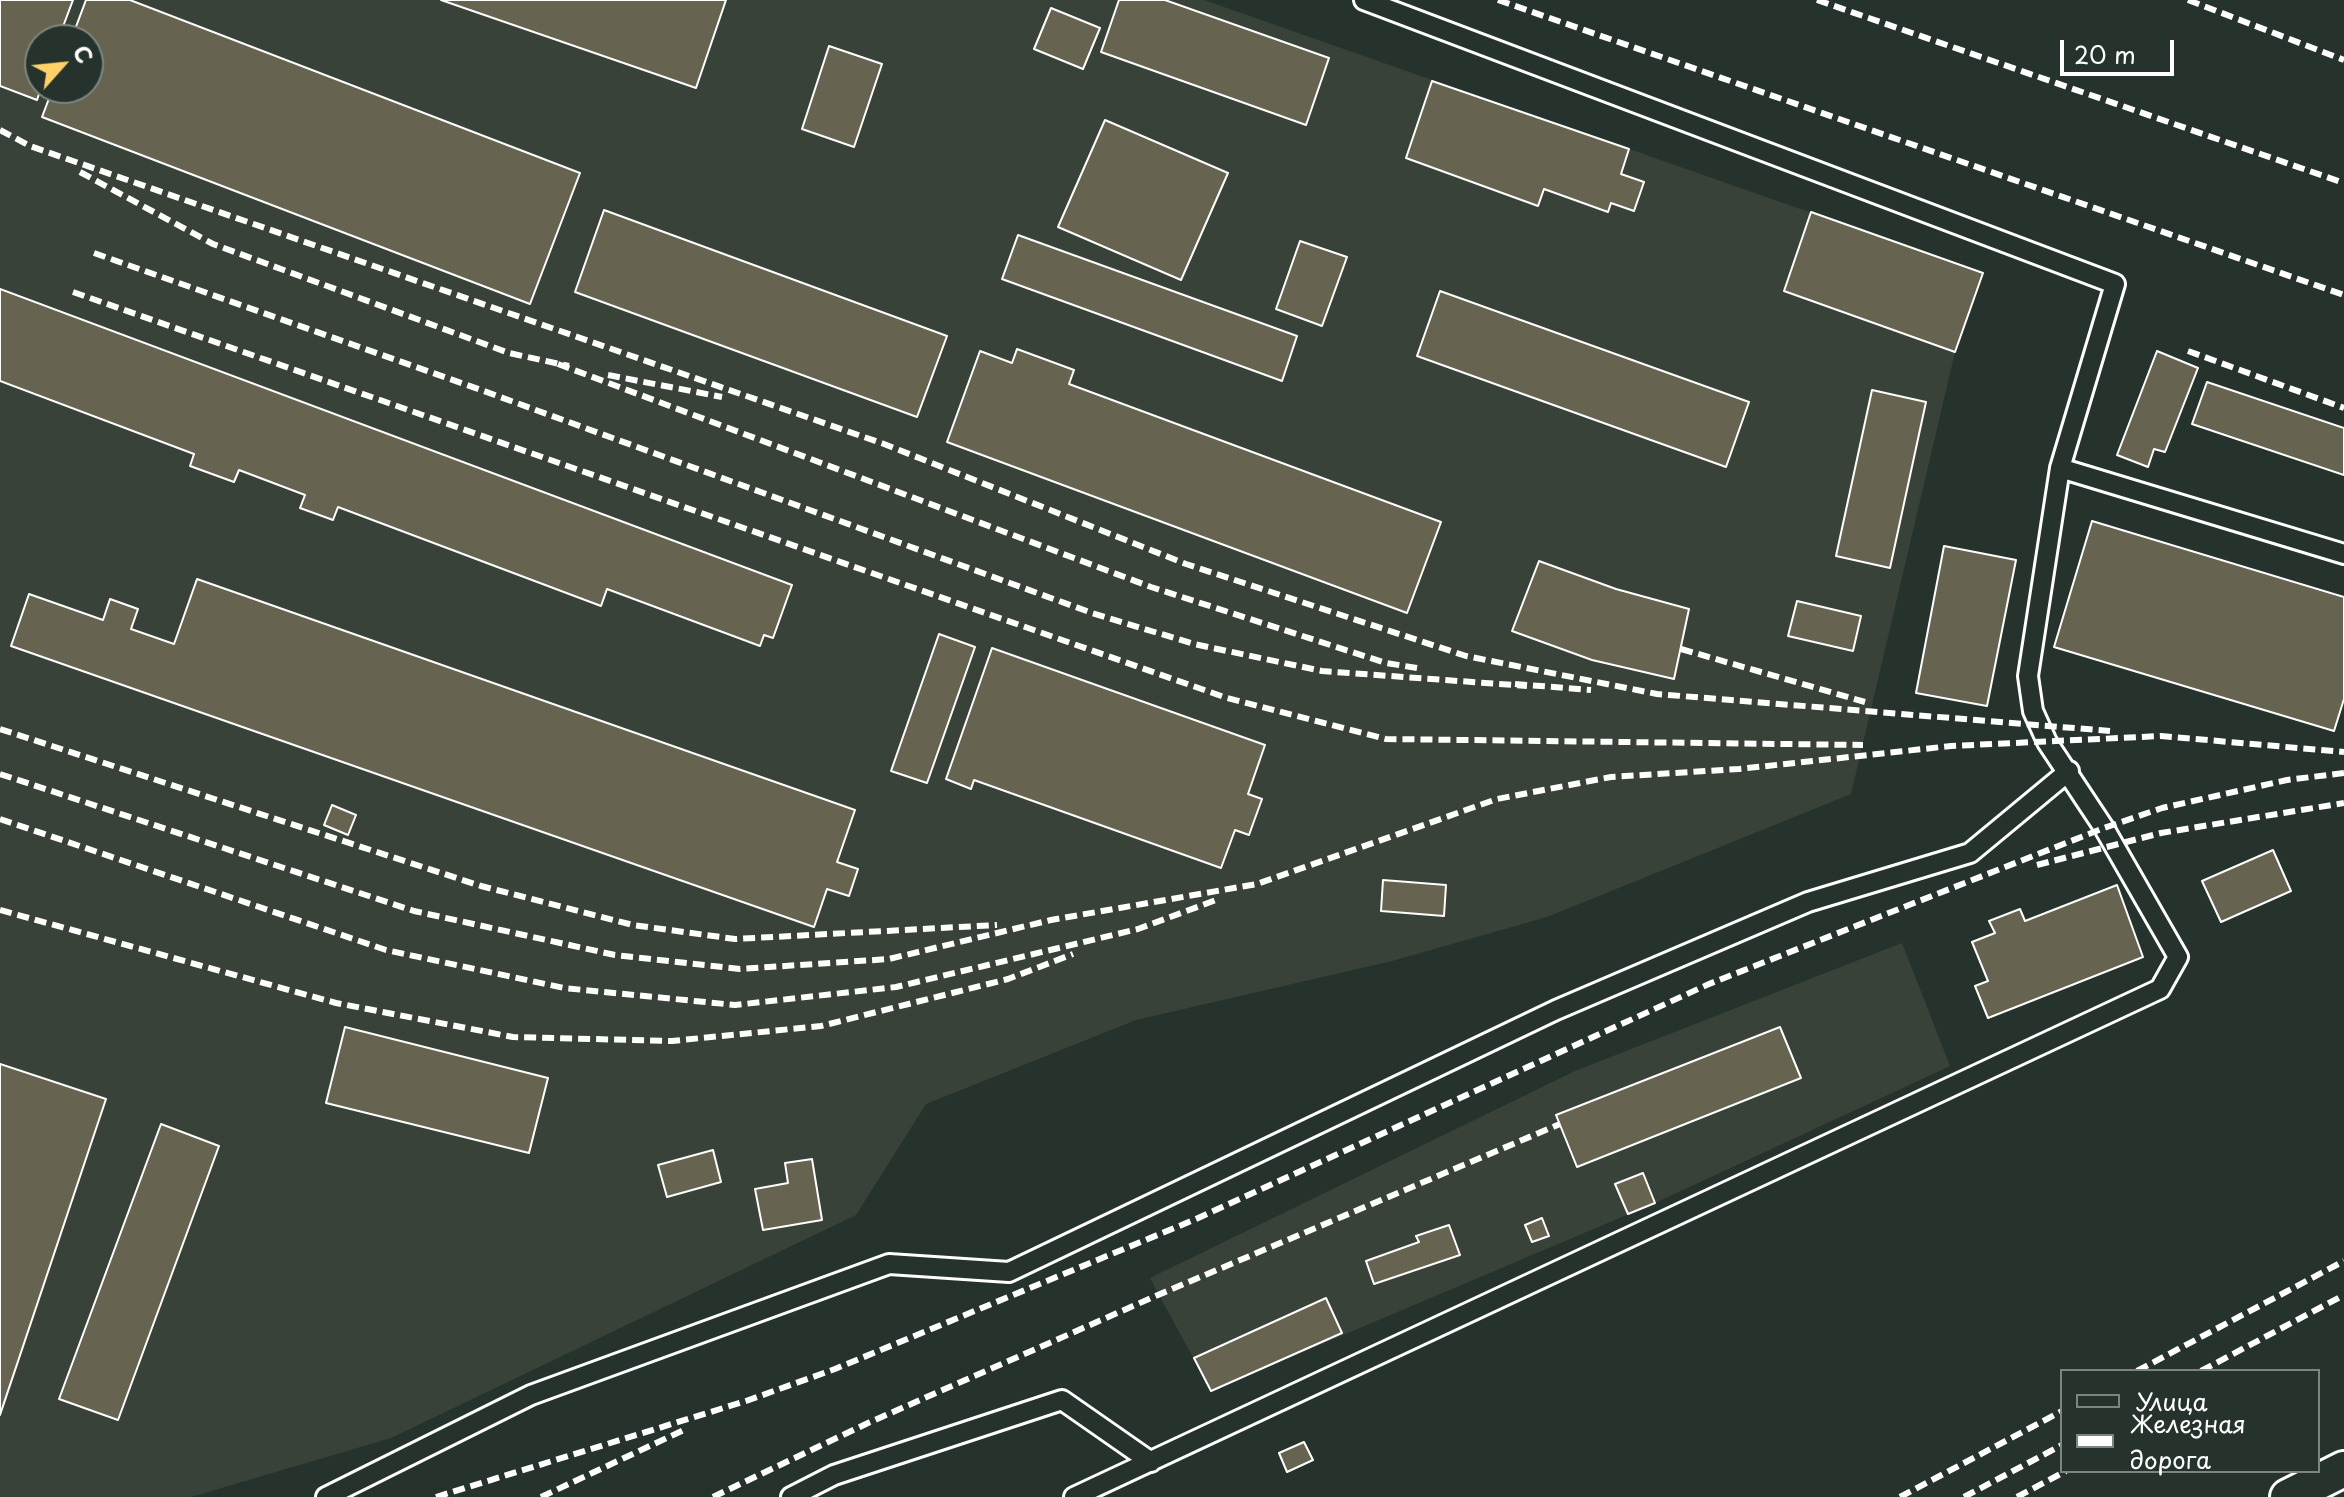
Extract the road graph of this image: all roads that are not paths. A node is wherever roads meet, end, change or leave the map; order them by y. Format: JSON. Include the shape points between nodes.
{"nodes":[{"id":1,"x":1364,"y":0,"type":"edge"},
{"id":2,"x":2060,"y":468,"type":"junction"},
{"id":3,"x":2344,"y":554,"type":"edge"},
{"id":4,"x":2069,"y":771,"type":"junction"},
{"id":5,"x":1151,"y":1462,"type":"junction"},
{"id":6,"x":2344,"y":1469,"type":"edge"},
{"id":7,"x":326,"y":1497,"type":"edge"},
{"id":8,"x":791,"y":1497,"type":"edge"},
{"id":9,"x":1074,"y":1497,"type":"edge"},
{"id":10,"x":2288,"y":1497,"type":"edge"}],
"edges":[{"from":1,"to":2,"type":"lane","via":[[2115,284]]},
{"from":2,"to":3,"type":"lane"},
{"from":2,"to":4,"type":"lane","via":[[2028,676],[2033,711]]},
{"from":4,"to":5,"type":"lane","via":[[2178,957],[2160,989]]},
{"from":4,"to":7,"type":"lane","via":[[1970,853],[1808,902],[1556,1010],[1009,1272],[889,1264],[531,1395]]},
{"from":5,"to":8,"type":"lane","via":[[1062,1400],[834,1475]]},
{"from":5,"to":9,"type":"lane"},
{"from":6,"to":10,"type":"street"}]}
